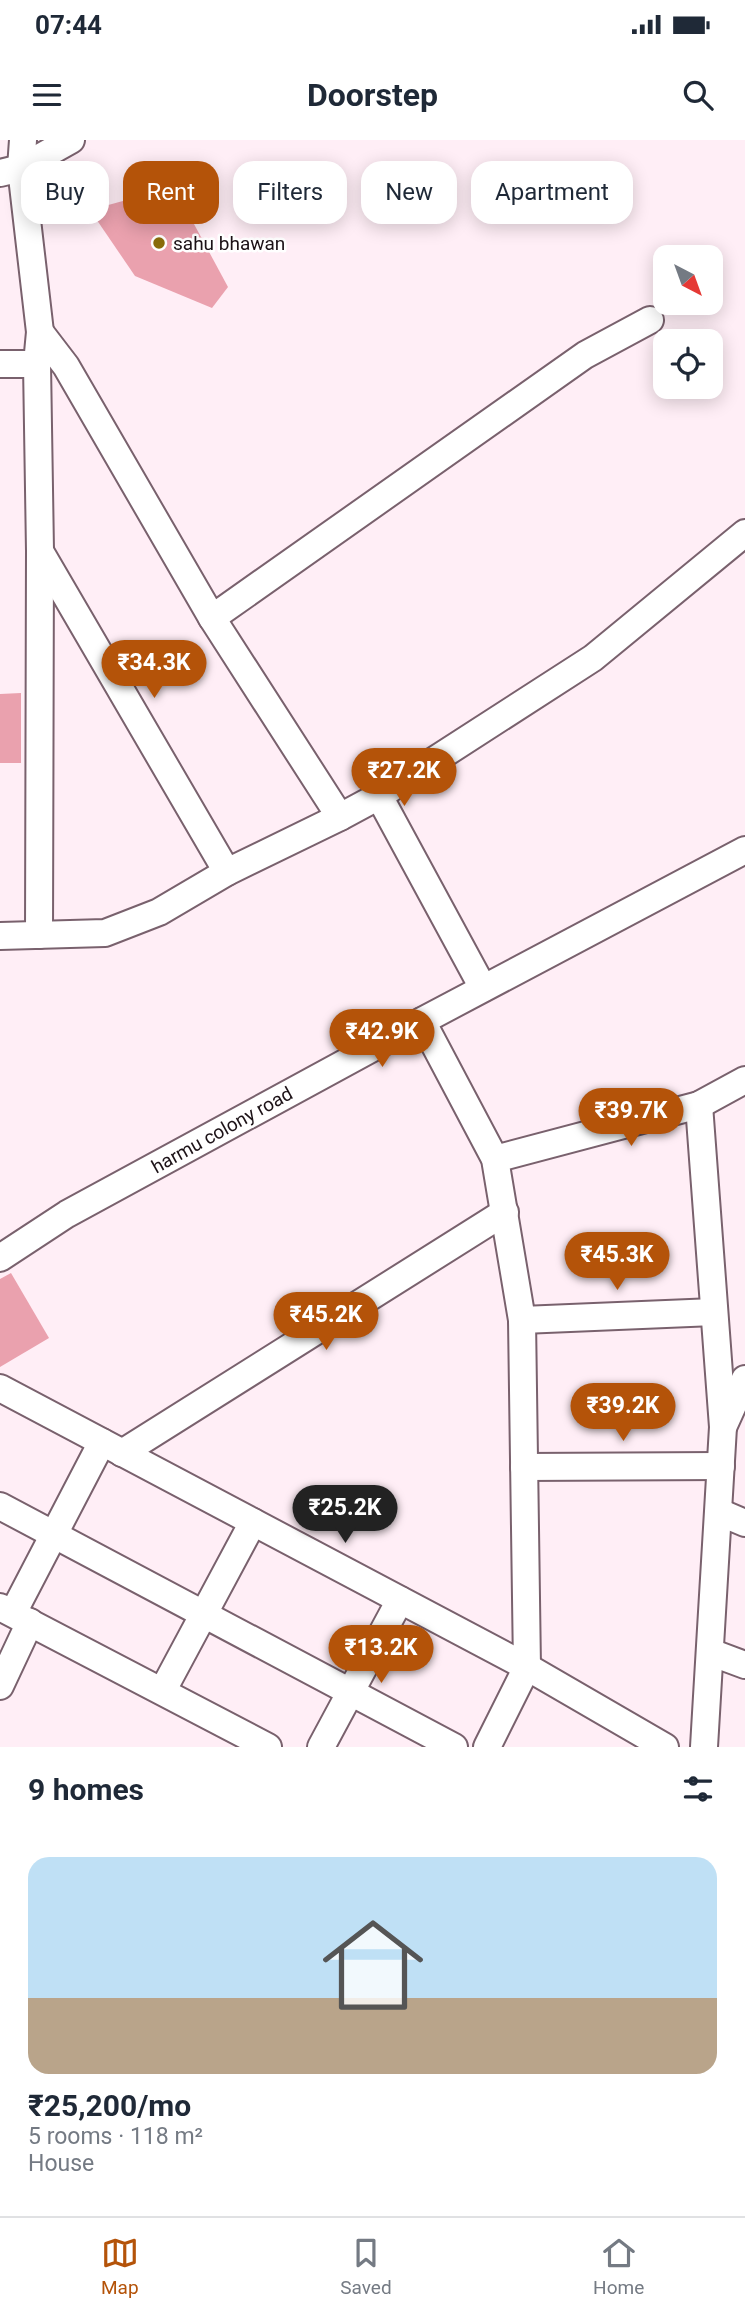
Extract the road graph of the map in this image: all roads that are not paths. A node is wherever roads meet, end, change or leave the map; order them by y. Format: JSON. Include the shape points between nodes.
{"nodes":[{"id":1,"x":23,"y":140,"type":"edge"},
{"id":2,"x":71,"y":140,"type":"edge"},
{"id":3,"x":11,"y":170,"type":"edge"},
{"id":4,"x":650,"y":320,"type":"dead end"},
{"id":5,"x":40,"y":332,"type":"junction"},
{"id":6,"x":0,"y":364,"type":"edge"},
{"id":7,"x":37,"y":364,"type":"junction"},
{"id":8,"x":745,"y":533,"type":"edge"},
{"id":9,"x":40,"y":551,"type":"junction"},
{"id":10,"x":212,"y":618,"type":"junction"},
{"id":11,"x":379,"y":796,"type":"junction"},
{"id":12,"x":340,"y":817,"type":"junction"},
{"id":13,"x":745,"y":850,"type":"edge"},
{"id":14,"x":227,"y":872,"type":"junction"},
{"id":15,"x":39,"y":935,"type":"junction"},
{"id":16,"x":0,"y":936,"type":"edge"},
{"id":17,"x":483,"y":988,"type":"junction"},
{"id":18,"x":422,"y":1021,"type":"junction"},
{"id":19,"x":745,"y":1080,"type":"edge"},
{"id":20,"x":699,"y":1105,"type":"junction"},
{"id":21,"x":495,"y":1159,"type":"junction"},
{"id":22,"x":505,"y":1212,"type":"junction"},
{"id":23,"x":0,"y":1258,"type":"edge"},
{"id":24,"x":714,"y":1311,"type":"junction"},
{"id":25,"x":522,"y":1320,"type":"junction"},
{"id":26,"x":745,"y":1379,"type":"edge"},
{"id":27,"x":0,"y":1388,"type":"edge"},
{"id":28,"x":723,"y":1427,"type":"junction"},
{"id":29,"x":112,"y":1448,"type":"junction"},
{"id":30,"x":721,"y":1466,"type":"junction"},
{"id":31,"x":524,"y":1467,"type":"junction"},
{"id":32,"x":0,"y":1506,"type":"edge"},
{"id":33,"x":719,"y":1513,"type":"junction"},
{"id":34,"x":253,"y":1522,"type":"junction"},
{"id":35,"x":745,"y":1523,"type":"edge"},
{"id":36,"x":54,"y":1535,"type":"junction"},
{"id":37,"x":400,"y":1600,"type":"junction"},
{"id":38,"x":14,"y":1614,"type":"edge"},
{"id":39,"x":204,"y":1614,"type":"junction"},
{"id":40,"x":710,"y":1652,"type":"junction"},
{"id":41,"x":745,"y":1665,"type":"edge"},
{"id":42,"x":527,"y":1667,"type":"junction"},
{"id":43,"x":0,"y":1686,"type":"edge"},
{"id":44,"x":163,"y":1690,"type":"junction"},
{"id":45,"x":351,"y":1692,"type":"junction"},
{"id":46,"x":268,"y":1747,"type":"edge"},
{"id":47,"x":321,"y":1747,"type":"edge"},
{"id":48,"x":454,"y":1747,"type":"edge"},
{"id":49,"x":487,"y":1747,"type":"edge"},
{"id":50,"x":665,"y":1747,"type":"edge"},
{"id":51,"x":704,"y":1747,"type":"edge"}],
"edges":[{"from":1,"to":3,"type":"street"},
{"from":2,"to":3,"type":"street"},
{"from":3,"to":5,"type":"street"},
{"from":4,"to":10,"type":"street","via":[[585,355]]},
{"from":5,"to":7,"type":"street"},
{"from":5,"to":10,"type":"street","via":[[66,366]]},
{"from":6,"to":7,"type":"street"},
{"from":7,"to":9,"type":"street"},
{"from":8,"to":11,"type":"street","via":[[593,657]]},
{"from":9,"to":14,"type":"street"},
{"from":9,"to":15,"type":"street"},
{"from":10,"to":12,"type":"street"},
{"from":11,"to":12,"type":"street"},
{"from":11,"to":17,"type":"street"},
{"from":12,"to":14,"type":"street"},
{"from":13,"to":17,"type":"street","name":"harmu colony road"},
{"from":14,"to":15,"type":"street","via":[[159,912],[105,933]]},
{"from":15,"to":16,"type":"street"},
{"from":17,"to":18,"type":"street","name":"harmu colony road"},
{"from":18,"to":21,"type":"street"},
{"from":18,"to":23,"type":"street","name":"harmu colony road","via":[[67,1214]]},
{"from":19,"to":20,"type":"street"},
{"from":20,"to":21,"type":"street"},
{"from":20,"to":24,"type":"street"},
{"from":21,"to":22,"type":"street"},
{"from":22,"to":25,"type":"street"},
{"from":22,"to":29,"type":"street"},
{"from":24,"to":25,"type":"street"},
{"from":24,"to":28,"type":"street"},
{"from":25,"to":31,"type":"street"},
{"from":26,"to":28,"type":"street"},
{"from":27,"to":29,"type":"street"},
{"from":28,"to":30,"type":"street"},
{"from":29,"to":34,"type":"street"},
{"from":29,"to":36,"type":"street"},
{"from":30,"to":31,"type":"street"},
{"from":30,"to":33,"type":"street"},
{"from":31,"to":42,"type":"street"},
{"from":32,"to":36,"type":"street"},
{"from":33,"to":35,"type":"street"},
{"from":33,"to":40,"type":"street"},
{"from":34,"to":37,"type":"street"},
{"from":34,"to":39,"type":"street"},
{"from":36,"to":38,"type":"street"},
{"from":36,"to":39,"type":"street"},
{"from":37,"to":42,"type":"street"},
{"from":37,"to":45,"type":"street"},
{"from":38,"to":43,"type":"street"},
{"from":38,"to":44,"type":"street"},
{"from":39,"to":44,"type":"street"},
{"from":39,"to":45,"type":"street"},
{"from":40,"to":41,"type":"street"},
{"from":40,"to":51,"type":"street"},
{"from":42,"to":49,"type":"street"},
{"from":42,"to":50,"type":"street"},
{"from":44,"to":46,"type":"street"},
{"from":45,"to":47,"type":"street"},
{"from":45,"to":48,"type":"street"}]}
